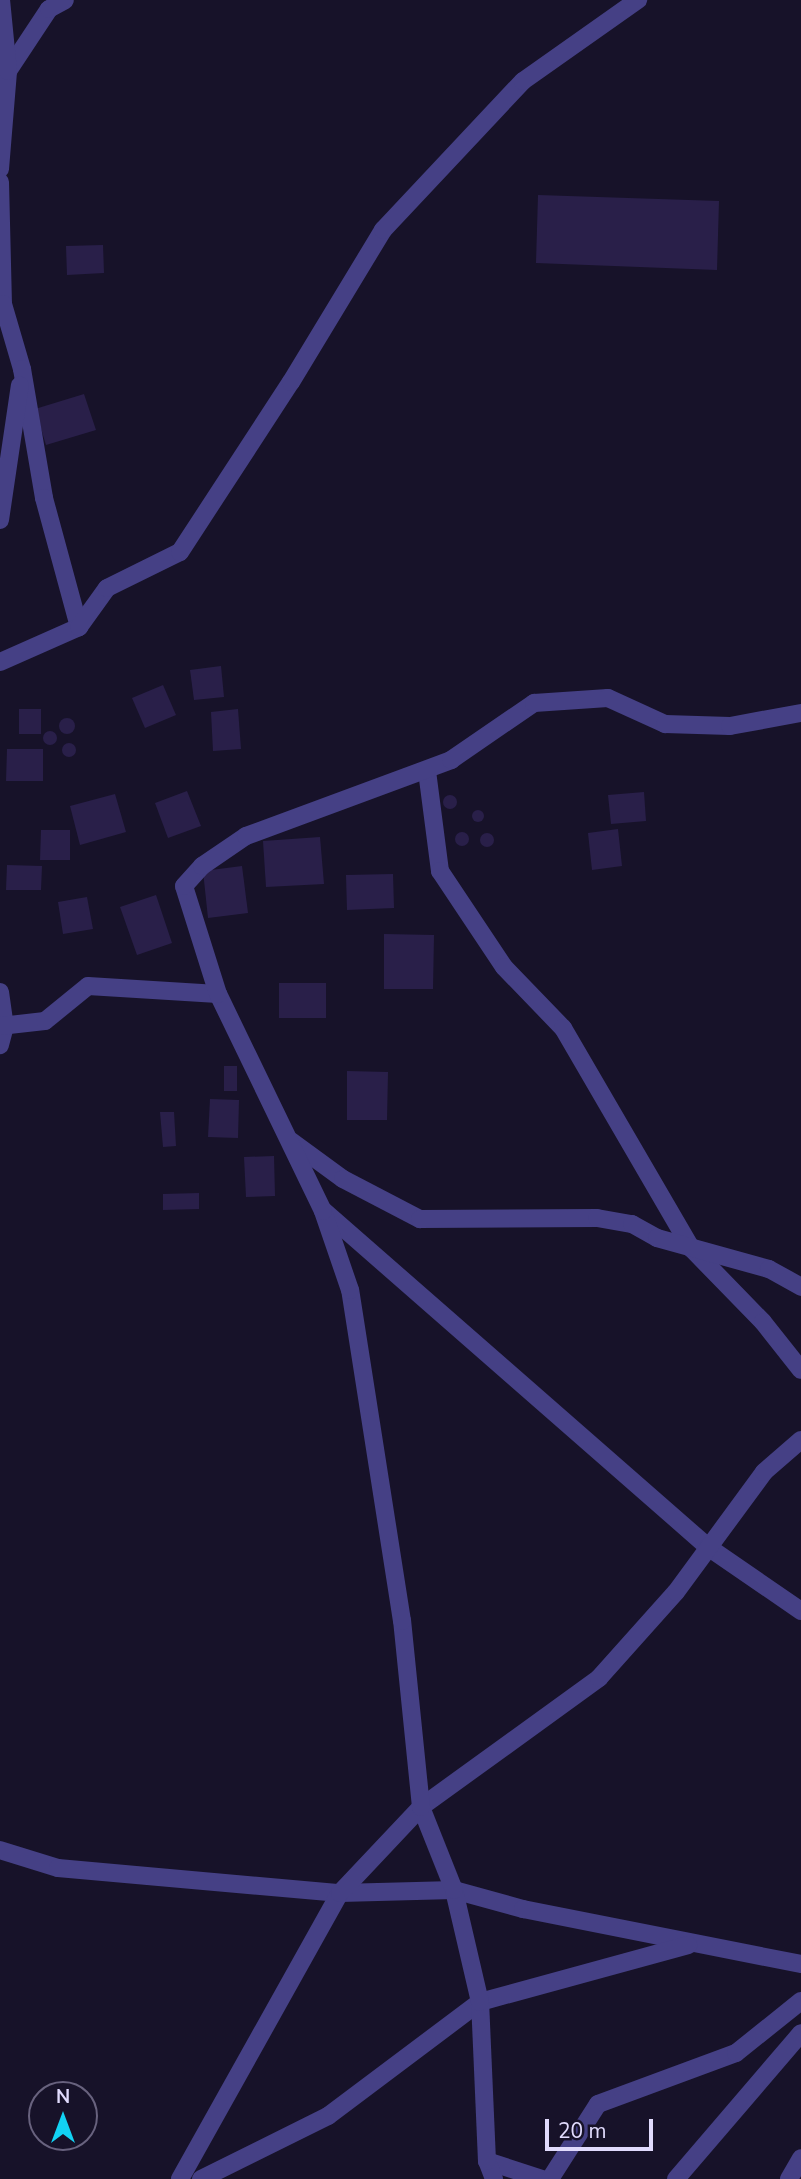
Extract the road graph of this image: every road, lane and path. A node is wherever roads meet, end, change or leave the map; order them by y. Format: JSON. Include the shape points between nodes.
{"nodes":[{"id":1,"x":1,"y":0,"type":"edge"},
{"id":2,"x":65,"y":0,"type":"edge"},
{"id":3,"x":639,"y":0,"type":"edge"},
{"id":4,"x":4,"y":71,"type":"edge"},
{"id":5,"x":0,"y":169,"type":"edge"},
{"id":6,"x":0,"y":183,"type":"edge"},
{"id":7,"x":22,"y":369,"type":"junction"},
{"id":8,"x":0,"y":520,"type":"edge"},
{"id":9,"x":79,"y":626,"type":"junction"},
{"id":10,"x":0,"y":662,"type":"edge"},
{"id":11,"x":801,"y":713,"type":"edge"},
{"id":12,"x":427,"y":771,"type":"junction"},
{"id":13,"x":0,"y":992,"type":"edge"},
{"id":14,"x":218,"y":993,"type":"junction"},
{"id":15,"x":3,"y":1026,"type":"edge"},
{"id":16,"x":0,"y":1045,"type":"edge"},
{"id":17,"x":288,"y":1139,"type":"junction"},
{"id":18,"x":323,"y":1211,"type":"junction"},
{"id":19,"x":691,"y":1248,"type":"junction"},
{"id":20,"x":801,"y":1287,"type":"edge"},
{"id":21,"x":801,"y":1370,"type":"edge"},
{"id":22,"x":801,"y":1440,"type":"edge"},
{"id":23,"x":708,"y":1546,"type":"junction"},
{"id":24,"x":801,"y":1611,"type":"edge"},
{"id":25,"x":421,"y":1807,"type":"junction"},
{"id":26,"x":0,"y":1850,"type":"edge"},
{"id":27,"x":454,"y":1890,"type":"junction"},
{"id":28,"x":340,"y":1893,"type":"junction"},
{"id":29,"x":691,"y":1944,"type":"junction"},
{"id":30,"x":801,"y":1965,"type":"edge"},
{"id":31,"x":801,"y":2001,"type":"edge"},
{"id":32,"x":480,"y":2002,"type":"junction"},
{"id":33,"x":801,"y":2033,"type":"edge"},
{"id":34,"x":801,"y":2158,"type":"edge"},
{"id":35,"x":487,"y":2161,"type":"junction"},
{"id":36,"x":180,"y":2179,"type":"edge"},
{"id":37,"x":201,"y":2179,"type":"edge"},
{"id":38,"x":494,"y":2179,"type":"edge"},
{"id":39,"x":542,"y":2179,"type":"edge"},
{"id":40,"x":550,"y":2179,"type":"edge"},
{"id":41,"x":676,"y":2179,"type":"edge"},
{"id":42,"x":789,"y":2179,"type":"edge"}],
"edges":[{"from":1,"to":4,"type":"street"},
{"from":2,"to":4,"type":"street","via":[[48,9]]},
{"from":3,"to":9,"type":"street","via":[[523,81],[383,230],[180,552],[107,587]]},
{"from":4,"to":5,"type":"street"},
{"from":6,"to":7,"type":"street","via":[[3,304]]},
{"from":7,"to":8,"type":"street"},
{"from":7,"to":9,"type":"street","via":[[44,498]]},
{"from":9,"to":10,"type":"street"},
{"from":11,"to":12,"type":"street","via":[[730,726],[665,724],[608,698],[534,703]]},
{"from":12,"to":14,"type":"street","via":[[246,836],[202,866],[184,886]]},
{"from":12,"to":19,"type":"street","via":[[440,871],[504,967],[562,1028]]},
{"from":13,"to":15,"type":"street"},
{"from":14,"to":15,"type":"street","via":[[88,986],[45,1021]]},
{"from":14,"to":17,"type":"street"},
{"from":15,"to":16,"type":"street"},
{"from":17,"to":18,"type":"street"},
{"from":17,"to":19,"type":"street","via":[[343,1179],[420,1219],[597,1218],[632,1224],[657,1238]]},
{"from":18,"to":23,"type":"street"},
{"from":18,"to":25,"type":"street","via":[[350,1290],[402,1621]]},
{"from":19,"to":20,"type":"street","via":[[769,1269]]},
{"from":19,"to":21,"type":"street","via":[[763,1322]]},
{"from":22,"to":23,"type":"street","via":[[764,1472]]},
{"from":23,"to":24,"type":"street"},
{"from":23,"to":25,"type":"street","via":[[676,1592],[599,1678]]},
{"from":25,"to":27,"type":"street"},
{"from":25,"to":28,"type":"street"},
{"from":26,"to":28,"type":"street","via":[[58,1868]]},
{"from":27,"to":28,"type":"street"},
{"from":27,"to":29,"type":"street"},
{"from":27,"to":32,"type":"street"},
{"from":28,"to":36,"type":"street"},
{"from":29,"to":30,"type":"street"},
{"from":29,"to":32,"type":"street"},
{"from":31,"to":40,"type":"street","via":[[736,2053],[598,2104]]},
{"from":32,"to":35,"type":"street"},
{"from":32,"to":37,"type":"street","via":[[328,2116]]},
{"from":33,"to":41,"type":"street"},
{"from":34,"to":42,"type":"street"},
{"from":35,"to":38,"type":"street"},
{"from":35,"to":39,"type":"street"}]}
